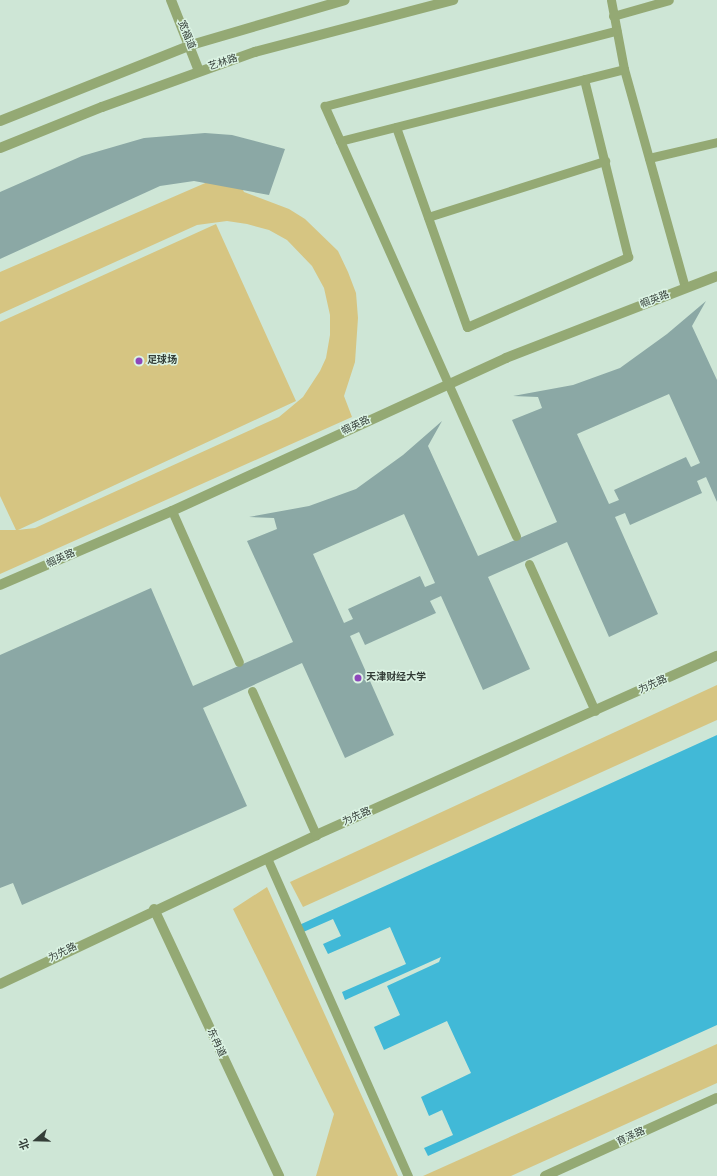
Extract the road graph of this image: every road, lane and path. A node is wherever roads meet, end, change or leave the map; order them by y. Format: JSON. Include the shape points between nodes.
{"nodes":[{"id":1,"x":171,"y":0,"type":"edge"},
{"id":2,"x":345,"y":0,"type":"edge"},
{"id":3,"x":453,"y":0,"type":"edge"},
{"id":4,"x":611,"y":0,"type":"edge"},
{"id":5,"x":669,"y":0,"type":"edge"},
{"id":6,"x":613,"y":16,"type":"junction"},
{"id":7,"x":616,"y":31,"type":"junction"},
{"id":8,"x":191,"y":45,"type":"junction"},
{"id":9,"x":624,"y":69,"type":"junction"},
{"id":10,"x":199,"y":71,"type":"junction"},
{"id":11,"x":584,"y":79,"type":"junction"},
{"id":12,"x":0,"y":121,"type":"edge"},
{"id":13,"x":396,"y":127,"type":"junction"},
{"id":14,"x":340,"y":141,"type":"junction"},
{"id":15,"x":717,"y":142,"type":"edge"},
{"id":16,"x":0,"y":148,"type":"edge"},
{"id":17,"x":649,"y":158,"type":"junction"},
{"id":18,"x":605,"y":161,"type":"junction"},
{"id":19,"x":428,"y":217,"type":"junction"},
{"id":20,"x":717,"y":276,"type":"edge"},
{"id":21,"x":685,"y":288,"type":"junction"},
{"id":22,"x":448,"y":384,"type":"junction"},
{"id":23,"x":172,"y":511,"type":"junction"},
{"id":24,"x":516,"y":536,"type":"dead end"},
{"id":25,"x":529,"y":564,"type":"dead end"},
{"id":26,"x":0,"y":585,"type":"edge"},
{"id":27,"x":717,"y":656,"type":"edge"},
{"id":28,"x":239,"y":662,"type":"dead end"},
{"id":29,"x":252,"y":691,"type":"dead end"},
{"id":30,"x":595,"y":711,"type":"junction"},
{"id":31,"x":316,"y":835,"type":"junction"},
{"id":32,"x":267,"y":858,"type":"junction"},
{"id":33,"x":154,"y":910,"type":"junction"},
{"id":34,"x":0,"y":984,"type":"edge"},
{"id":35,"x":717,"y":1098,"type":"edge"},
{"id":36,"x":279,"y":1176,"type":"edge"},
{"id":37,"x":408,"y":1176,"type":"edge"},
{"id":38,"x":545,"y":1176,"type":"edge"}],
"edges":[{"from":1,"to":8,"type":"street","name":"宽福道"},
{"from":2,"to":8,"type":"street"},
{"from":3,"to":10,"type":"street","name":"艺林路","via":[[308,37]]},
{"from":4,"to":6,"type":"lane"},
{"from":5,"to":6,"type":"lane"},
{"from":6,"to":7,"type":"lane"},
{"from":7,"to":9,"type":"lane"},
{"from":7,"to":14,"type":"lane","via":[[325,106]]},
{"from":8,"to":10,"type":"street","name":"宽福道"},
{"from":8,"to":12,"type":"street"},
{"from":9,"to":11,"type":"lane"},
{"from":9,"to":17,"type":"lane"},
{"from":10,"to":16,"type":"street","name":"艺林路"},
{"from":11,"to":13,"type":"lane"},
{"from":11,"to":18,"type":"lane"},
{"from":13,"to":14,"type":"lane"},
{"from":13,"to":19,"type":"lane"},
{"from":14,"to":22,"type":"lane"},
{"from":15,"to":17,"type":"lane"},
{"from":17,"to":21,"type":"lane"},
{"from":18,"to":19,"type":"lane"},
{"from":18,"to":19,"type":"lane","via":[[628,257],[467,327]]},
{"from":20,"to":21,"type":"street","name":"帼英路"},
{"from":21,"to":22,"type":"street","name":"帼英路","via":[[506,358]]},
{"from":22,"to":23,"type":"street","name":"帼英路"},
{"from":22,"to":24,"type":"lane"},
{"from":23,"to":26,"type":"street","name":"帼英路"},
{"from":23,"to":28,"type":"lane"},
{"from":25,"to":30,"type":"lane"},
{"from":27,"to":30,"type":"street","name":"为先路"},
{"from":29,"to":31,"type":"lane"},
{"from":30,"to":31,"type":"street","name":"为先路"},
{"from":31,"to":32,"type":"street","name":"为先路"},
{"from":32,"to":33,"type":"street","name":"为先路"},
{"from":32,"to":37,"type":"lane"},
{"from":33,"to":34,"type":"street","name":"为先路"},
{"from":33,"to":36,"type":"street","name":"东冉道"},
{"from":35,"to":38,"type":"street","name":"育泽路"}]}
